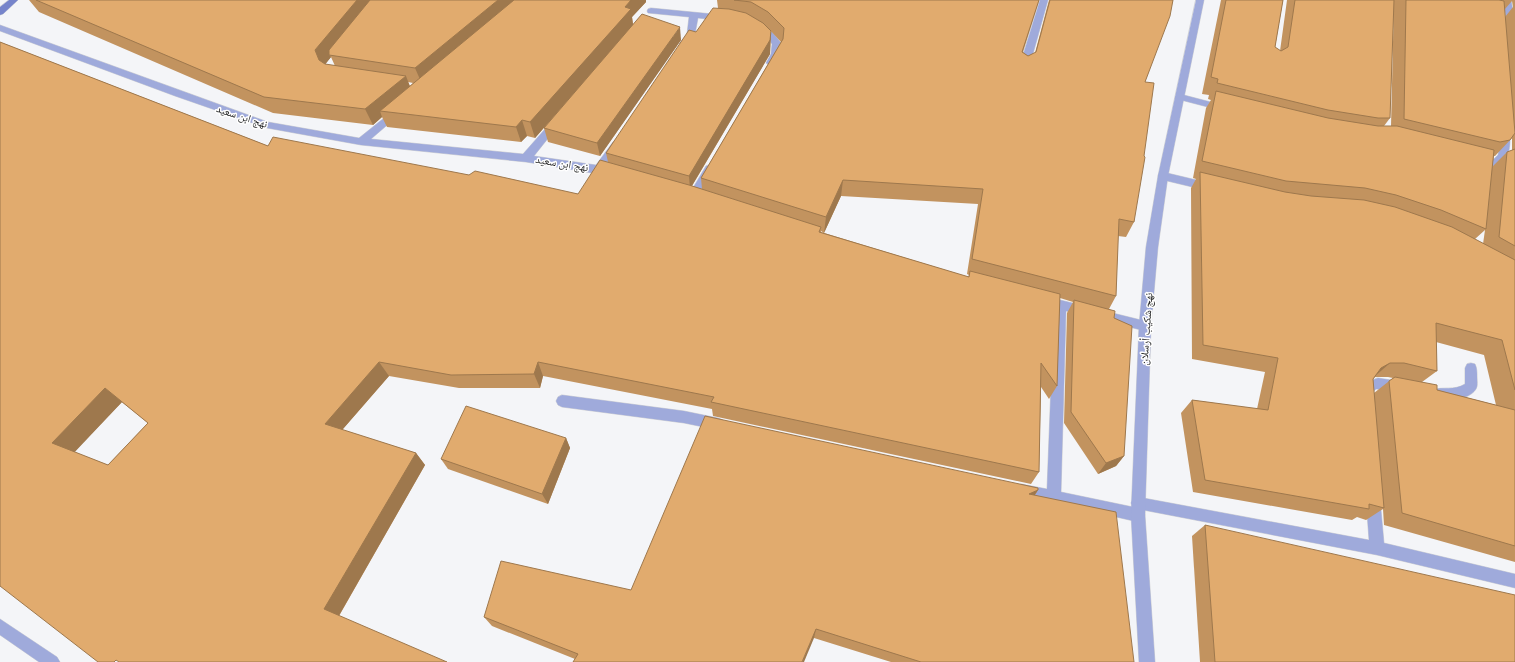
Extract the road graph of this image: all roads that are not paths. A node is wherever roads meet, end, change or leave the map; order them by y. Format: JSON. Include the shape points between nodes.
{"nodes":[{"id":1,"x":14,"y":0,"type":"edge"},
{"id":2,"x":651,"y":0,"type":"edge"},
{"id":3,"x":1044,"y":0,"type":"edge"},
{"id":4,"x":1200,"y":0,"type":"edge"},
{"id":5,"x":1507,"y":0,"type":"edge"},
{"id":6,"x":0,"y":12,"type":"edge"},
{"id":7,"x":694,"y":15,"type":"junction"},
{"id":8,"x":1510,"y":16,"type":"edge"},
{"id":9,"x":732,"y":19,"type":"edge"},
{"id":10,"x":747,"y":21,"type":"edge"},
{"id":11,"x":0,"y":28,"type":"edge"},
{"id":12,"x":678,"y":53,"type":"edge"},
{"id":13,"x":1024,"y":68,"type":"edge"},
{"id":14,"x":765,"y":74,"type":"edge"},
{"id":15,"x":1180,"y":97,"type":"junction"},
{"id":16,"x":407,"y":104,"type":"edge"},
{"id":17,"x":1233,"y":110,"type":"edge"},
{"id":18,"x":561,"y":117,"type":"edge"},
{"id":19,"x":1504,"y":117,"type":"edge"},
{"id":20,"x":621,"y":137,"type":"edge"},
{"id":21,"x":361,"y":142,"type":"junction"},
{"id":22,"x":526,"y":158,"type":"junction"},
{"id":23,"x":1469,"y":159,"type":"edge"},
{"id":24,"x":714,"y":162,"type":"edge"},
{"id":25,"x":599,"y":169,"type":"junction"},
{"id":26,"x":621,"y":175,"type":"edge"},
{"id":27,"x":1163,"y":176,"type":"junction"},
{"id":28,"x":1216,"y":189,"type":"edge"},
{"id":29,"x":694,"y":196,"type":"edge"},
{"id":30,"x":1032,"y":298,"type":"edge"},
{"id":31,"x":1060,"y":305,"type":"junction"},
{"id":32,"x":1145,"y":326,"type":"junction"},
{"id":33,"x":1471,"y":368,"type":"dead end"},
{"id":34,"x":562,"y":401,"type":"dead end"},
{"id":35,"x":1366,"y":409,"type":"edge"},
{"id":36,"x":729,"y":426,"type":"edge"},
{"id":37,"x":1372,"y":486,"type":"edge"},
{"id":38,"x":1009,"y":487,"type":"edge"},
{"id":39,"x":1054,"y":497,"type":"junction"},
{"id":40,"x":1138,"y":509,"type":"junction"},
{"id":41,"x":1377,"y":548,"type":"junction"},
{"id":42,"x":1515,"y":581,"type":"edge"},
{"id":43,"x":0,"y":626,"type":"edge"},
{"id":44,"x":52,"y":662,"type":"edge"},
{"id":45,"x":1147,"y":662,"type":"edge"}],
"edges":[{"from":1,"to":6,"type":"main road"},
{"from":2,"to":7,"type":"street","via":[[648,14]]},
{"from":3,"to":13,"type":"street"},
{"from":4,"to":15,"type":"street","name":"نهج شكيب أرسلان"},
{"from":5,"to":8,"type":"street"},
{"from":7,"to":9,"type":"street"},
{"from":7,"to":12,"type":"street","via":[[691,34]]},
{"from":10,"to":14,"type":"street","via":[[764,30],[777,44],[776,54]]},
{"from":11,"to":21,"type":"street","name":"نهج ابن سعيد","via":[[267,125]]},
{"from":15,"to":17,"type":"street"},
{"from":15,"to":27,"type":"street","name":"نهج شكيب أرسلان"},
{"from":16,"to":21,"type":"street"},
{"from":18,"to":22,"type":"street"},
{"from":19,"to":23,"type":"street","via":[[1506,149],[1501,161],[1484,167]]},
{"from":20,"to":25,"type":"street"},
{"from":21,"to":22,"type":"street","name":"نهج ابن سعيد"},
{"from":22,"to":25,"type":"street","name":"نهج ابن سعيد"},
{"from":24,"to":29,"type":"street"},
{"from":25,"to":26,"type":"street","name":"نهج ابن سعيد"},
{"from":27,"to":28,"type":"street"},
{"from":27,"to":32,"type":"street","name":"نهج شكيب أرسلان","via":[[1152,247]]},
{"from":30,"to":31,"type":"street"},
{"from":31,"to":32,"type":"street"},
{"from":31,"to":39,"type":"street"},
{"from":32,"to":40,"type":"street","name":"نهج شكيب أرسلان"},
{"from":33,"to":35,"type":"street","via":[[1471,387],[1459,394],[1437,394],[1376,383],[1365,393]]},
{"from":34,"to":36,"type":"street","via":[[684,417]]},
{"from":37,"to":41,"type":"street"},
{"from":38,"to":39,"type":"street"},
{"from":39,"to":40,"type":"street"},
{"from":40,"to":41,"type":"street"},
{"from":40,"to":45,"type":"street","name":"نهج شكيب أرسلان"},
{"from":41,"to":42,"type":"street"},
{"from":43,"to":44,"type":"street"}]}
